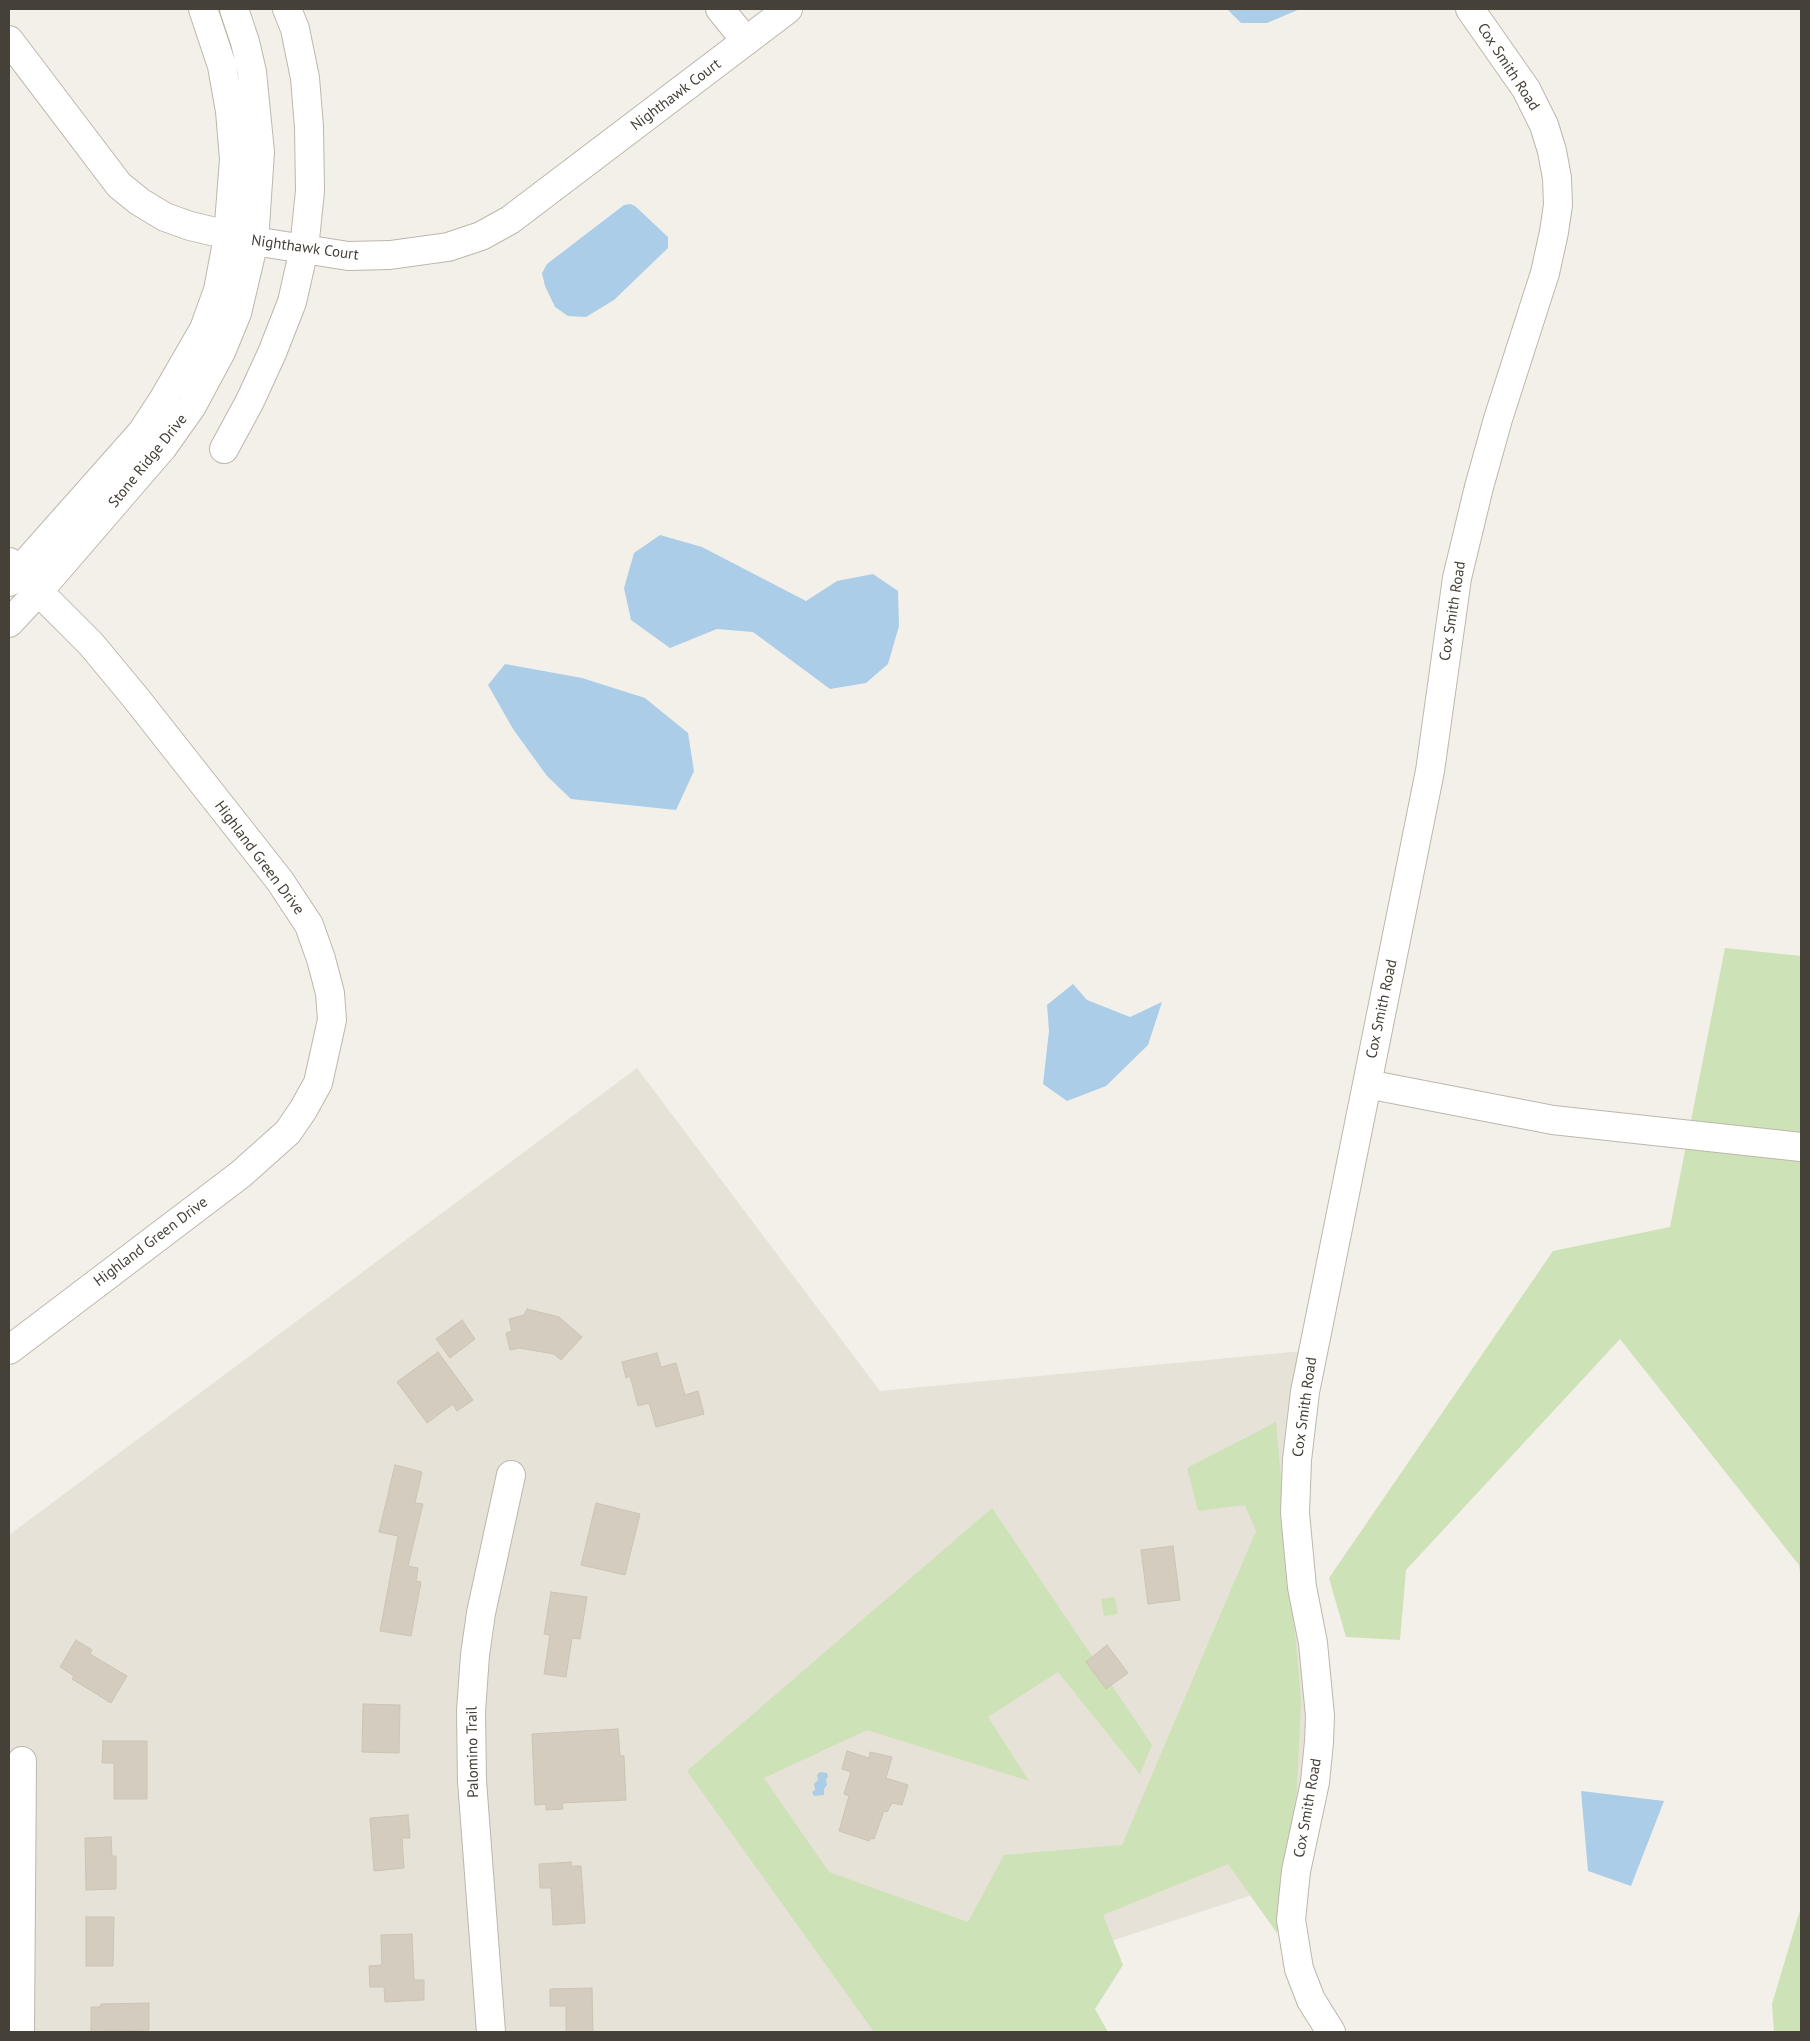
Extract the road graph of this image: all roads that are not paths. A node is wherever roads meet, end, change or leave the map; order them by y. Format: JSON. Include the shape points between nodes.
{"nodes":[{"id":1,"x":203,"y":9,"type":"edge"},
{"id":2,"x":234,"y":9,"type":"edge"},
{"id":3,"x":287,"y":9,"type":"edge"},
{"id":4,"x":720,"y":9,"type":"edge"},
{"id":5,"x":788,"y":9,"type":"edge"},
{"id":6,"x":1470,"y":9,"type":"edge"},
{"id":7,"x":9,"y":40,"type":"edge"},
{"id":8,"x":746,"y":41,"type":"junction"},
{"id":9,"x":241,"y":239,"type":"junction"},
{"id":10,"x":304,"y":249,"type":"junction"},
{"id":11,"x":152,"y":439,"type":"junction"},
{"id":12,"x":224,"y":449,"type":"dead end"},
{"id":13,"x":12,"y":572,"type":"edge"},
{"id":14,"x":38,"y":592,"type":"junction"},
{"id":15,"x":9,"y":623,"type":"edge"},
{"id":16,"x":1367,"y":1084,"type":"junction"},
{"id":17,"x":1801,"y":1147,"type":"edge"},
{"id":18,"x":9,"y":1350,"type":"edge"},
{"id":19,"x":511,"y":1475,"type":"dead end"},
{"id":20,"x":22,"y":1761,"type":"dead end"},
{"id":21,"x":16,"y":2015,"type":"edge"},
{"id":22,"x":491,"y":2032,"type":"edge"},
{"id":23,"x":1331,"y":2032,"type":"edge"}],
"edges":[{"from":1,"to":9,"type":"street","name":"Stone Ridge Drive","via":[[222,66],[230,111]]},
{"from":2,"to":9,"type":"street","name":"Stone Ridge Drive","via":[[250,65],[260,152]]},
{"from":3,"to":10,"type":"street","via":[[295,28],[305,78],[309,127],[310,191]]},
{"from":4,"to":8,"type":"street"},
{"from":5,"to":8,"type":"street","name":"Nighthawk Court"},
{"from":6,"to":16,"type":"street","name":"Cox Smith Road","via":[[1526,89],[1544,125],[1557,178],[1558,205],[1545,273],[1498,419],[1457,578],[1430,771]]},
{"from":7,"to":9,"type":"street","name":"Nighthawk Court","via":[[119,185],[165,217]]},
{"from":8,"to":10,"type":"street","name":"Nighthawk Court","via":[[535,203],[481,236],[448,247],[390,255],[348,256]]},
{"from":9,"to":10,"type":"street","name":"Nighthawk Court"},
{"from":9,"to":11,"type":"street","name":"Stone Ridge Drive","via":[[204,329],[163,400]]},
{"from":10,"to":12,"type":"street","via":[[292,302],[272,353]]},
{"from":11,"to":13,"type":"street","name":"Stone Ridge Drive"},
{"from":11,"to":14,"type":"street","name":"Stone Ridge Drive"},
{"from":13,"to":14,"type":"street","name":"Highland Green Drive"},
{"from":14,"to":15,"type":"street","name":"Stone Ridge Drive"},
{"from":14,"to":18,"type":"street","name":"Highland Green Drive","via":[[91,644],[135,696],[280,881],[309,925],[330,993],[332,1020],[318,1084],[288,1132],[241,1174]]},
{"from":16,"to":17,"type":"street","via":[[1553,1120]]},
{"from":16,"to":23,"type":"street","name":"Cox Smith Road","via":[[1305,1392],[1296,1460],[1295,1513],[1302,1588],[1320,1716],[1315,1782],[1296,1871],[1291,1920],[1299,1969],[1310,2000]]},
{"from":19,"to":22,"type":"street","name":"Palomino Trail","via":[[481,1613],[471,1711],[472,1781]]},
{"from":20,"to":21,"type":"street"}]}
